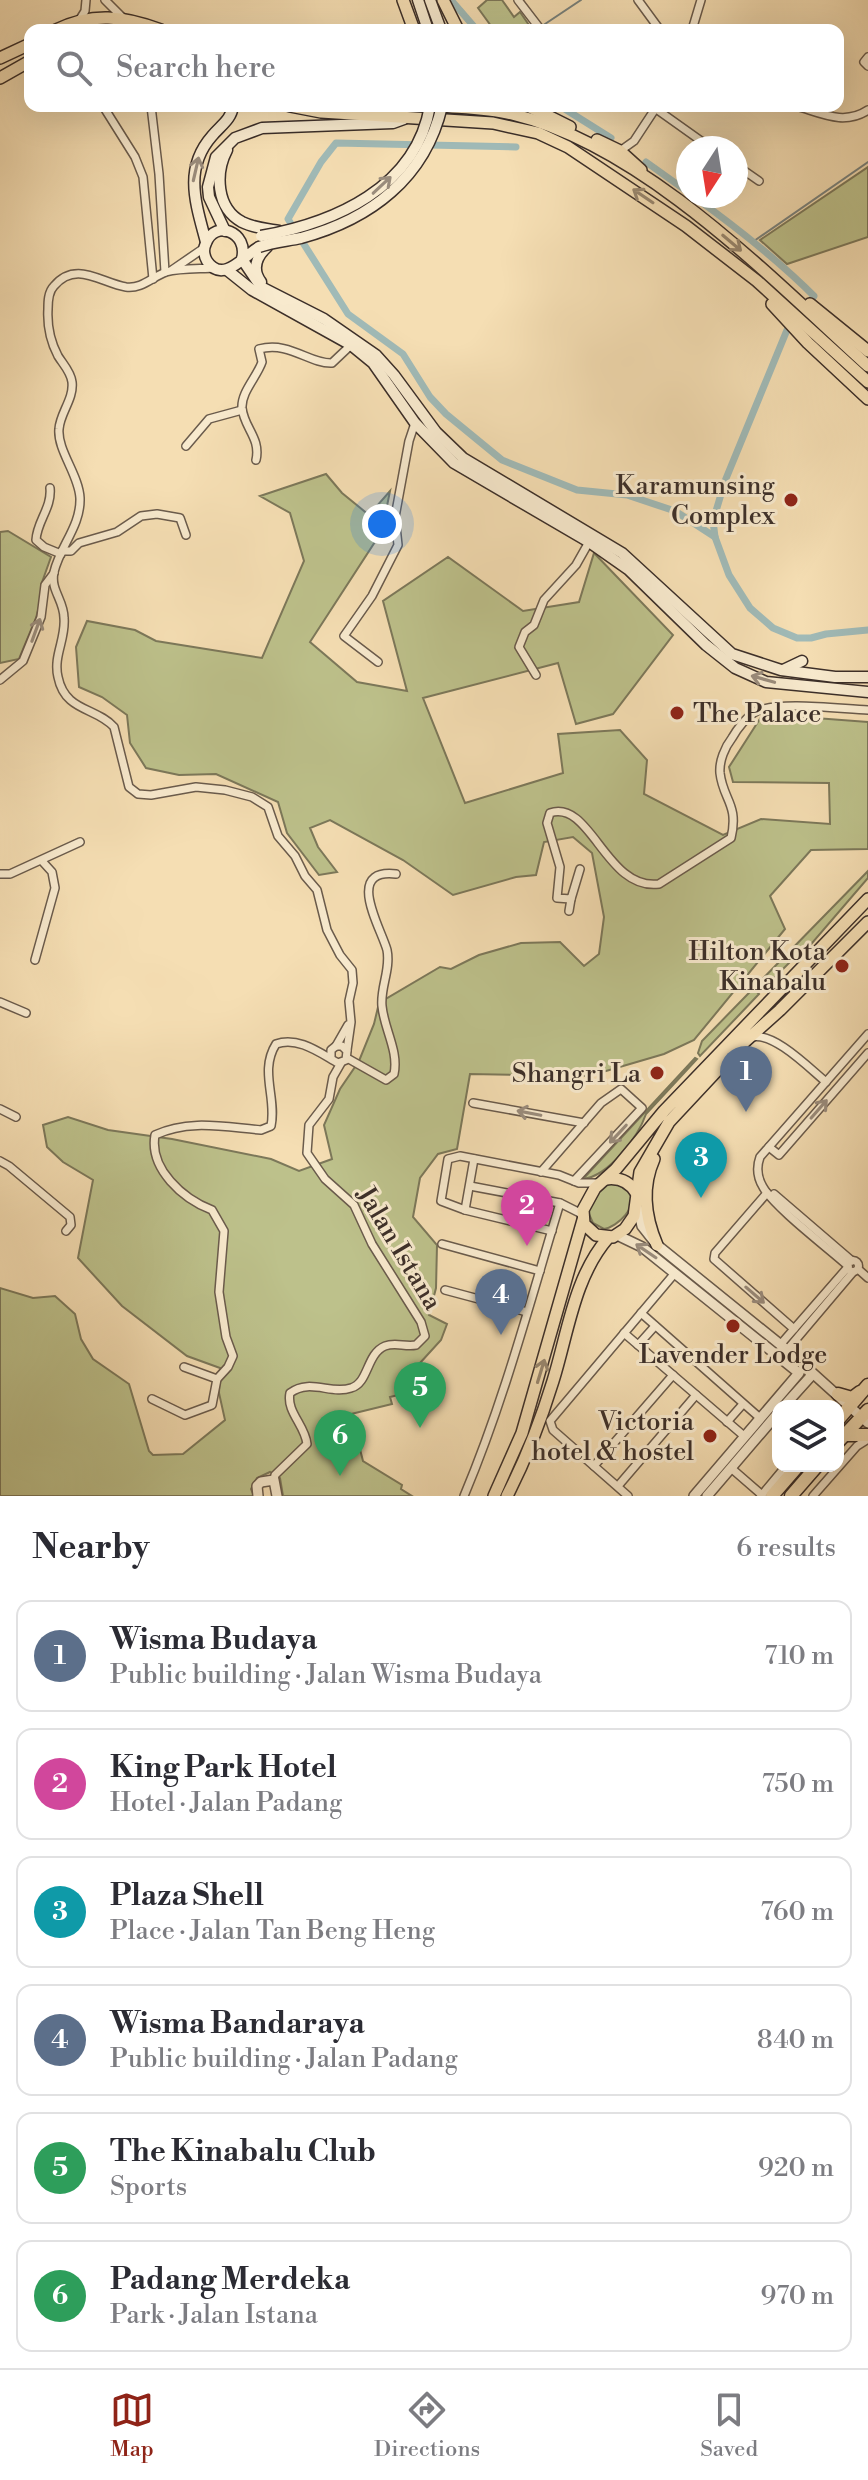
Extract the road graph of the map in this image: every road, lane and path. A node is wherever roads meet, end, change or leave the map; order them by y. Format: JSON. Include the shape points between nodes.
{"nodes":[{"id":1,"x":85,"y":0,"type":"edge"},
{"id":2,"x":105,"y":0,"type":"edge"},
{"id":3,"x":403,"y":0,"type":"edge"},
{"id":4,"x":418,"y":0,"type":"edge"},
{"id":5,"x":430,"y":0,"type":"edge"},
{"id":6,"x":443,"y":0,"type":"edge"},
{"id":7,"x":518,"y":0,"type":"edge"},
{"id":8,"x":638,"y":0,"type":"edge"},
{"id":9,"x":701,"y":0,"type":"edge"},
{"id":10,"x":80,"y":19,"type":"junction"},
{"id":11,"x":127,"y":20,"type":"junction"},
{"id":12,"x":69,"y":24,"type":"edge"},
{"id":13,"x":141,"y":24,"type":"edge"},
{"id":14,"x":412,"y":24,"type":"edge"},
{"id":15,"x":426,"y":24,"type":"edge"},
{"id":16,"x":439,"y":24,"type":"edge"},
{"id":17,"x":455,"y":24,"type":"edge"},
{"id":18,"x":536,"y":24,"type":"edge"},
{"id":19,"x":656,"y":24,"type":"edge"},
{"id":20,"x":694,"y":24,"type":"edge"},
{"id":21,"x":24,"y":47,"type":"edge"},
{"id":22,"x":868,"y":57,"type":"edge"},
{"id":23,"x":0,"y":58,"type":"edge"},
{"id":24,"x":24,"y":64,"type":"edge"},
{"id":25,"x":868,"y":66,"type":"edge"},
{"id":26,"x":0,"y":78,"type":"edge"},
{"id":27,"x":868,"y":110,"type":"edge"},
{"id":28,"x":107,"y":112,"type":"edge"},
{"id":29,"x":152,"y":112,"type":"edge"},
{"id":30,"x":231,"y":112,"type":"edge"},
{"id":31,"x":321,"y":112,"type":"edge"},
{"id":32,"x":428,"y":112,"type":"edge"},
{"id":33,"x":440,"y":112,"type":"edge"},
{"id":34,"x":499,"y":112,"type":"edge"},
{"id":35,"x":540,"y":112,"type":"edge"},
{"id":36,"x":652,"y":112,"type":"edge"},
{"id":37,"x":662,"y":112,"type":"edge"},
{"id":38,"x":818,"y":112,"type":"edge"},
{"id":39,"x":410,"y":118,"type":"junction"},
{"id":40,"x":695,"y":136,"type":"edge"},
{"id":41,"x":235,"y":138,"type":"junction"},
{"id":42,"x":634,"y":141,"type":"junction"},
{"id":43,"x":620,"y":151,"type":"junction"},
{"id":44,"x":632,"y":159,"type":"junction"},
{"id":45,"x":748,"y":173,"type":"edge"},
{"id":46,"x":649,"y":179,"type":"junction"},
{"id":47,"x":759,"y":181,"type":"dead end"},
{"id":48,"x":225,"y":231,"type":"junction"},
{"id":49,"x":237,"y":236,"type":"junction"},
{"id":50,"x":261,"y":242,"type":"junction"},
{"id":51,"x":205,"y":245,"type":"junction"},
{"id":52,"x":242,"y":259,"type":"junction"},
{"id":53,"x":727,"y":259,"type":"junction"},
{"id":54,"x":214,"y":268,"type":"junction"},
{"id":55,"x":227,"y":270,"type":"junction"},
{"id":56,"x":168,"y":272,"type":"junction"},
{"id":57,"x":153,"y":279,"type":"junction"},
{"id":58,"x":786,"y":290,"type":"junction"},
{"id":59,"x":270,"y":291,"type":"junction"},
{"id":60,"x":351,"y":345,"type":"junction"},
{"id":61,"x":868,"y":351,"type":"edge"},
{"id":62,"x":868,"y":366,"type":"edge"},
{"id":63,"x":868,"y":382,"type":"edge"},
{"id":64,"x":868,"y":399,"type":"edge"},
{"id":65,"x":242,"y":410,"type":"junction"},
{"id":66,"x":415,"y":423,"type":"junction"},
{"id":67,"x":186,"y":446,"type":"dead end"},
{"id":68,"x":256,"y":460,"type":"dead end"},
{"id":69,"x":50,"y":488,"type":"dead end"},
{"id":70,"x":186,"y":535,"type":"dead end"},
{"id":71,"x":589,"y":542,"type":"junction"},
{"id":72,"x":62,"y":553,"type":"junction"},
{"id":73,"x":54,"y":573,"type":"junction"},
{"id":74,"x":802,"y":661,"type":"dead end"},
{"id":75,"x":378,"y":662,"type":"dead end"},
{"id":76,"x":781,"y":670,"type":"junction"},
{"id":77,"x":802,"y":673,"type":"junction"},
{"id":78,"x":536,"y":675,"type":"dead end"},
{"id":79,"x":868,"y":677,"type":"edge"},
{"id":80,"x":0,"y":678,"type":"edge"},
{"id":81,"x":851,"y":690,"type":"junction"},
{"id":82,"x":868,"y":692,"type":"edge"},
{"id":83,"x":868,"y":710,"type":"edge"},
{"id":84,"x":80,"y":842,"type":"dead end"},
{"id":85,"x":42,"y":861,"type":"junction"},
{"id":86,"x":580,"y":869,"type":"dead end"},
{"id":87,"x":0,"y":874,"type":"edge"},
{"id":88,"x":396,"y":874,"type":"dead end"},
{"id":89,"x":571,"y":899,"type":"junction"},
{"id":90,"x":868,"y":899,"type":"edge"},
{"id":91,"x":569,"y":911,"type":"dead end"},
{"id":92,"x":865,"y":927,"type":"edge"},
{"id":93,"x":35,"y":960,"type":"dead end"},
{"id":94,"x":0,"y":1002,"type":"edge"},
{"id":95,"x":780,"y":1010,"type":"junction"},
{"id":96,"x":26,"y":1013,"type":"dead end"},
{"id":97,"x":350,"y":1019,"type":"junction"},
{"id":98,"x":751,"y":1038,"type":"junction"},
{"id":99,"x":867,"y":1038,"type":"edge"},
{"id":100,"x":775,"y":1042,"type":"junction"},
{"id":101,"x":334,"y":1047,"type":"junction"},
{"id":102,"x":315,"y":1049,"type":"junction"},
{"id":103,"x":868,"y":1053,"type":"edge"},
{"id":104,"x":345,"y":1057,"type":"junction"},
{"id":105,"x":331,"y":1058,"type":"junction"},
{"id":106,"x":333,"y":1077,"type":"junction"},
{"id":107,"x":826,"y":1082,"type":"junction"},
{"id":108,"x":473,"y":1103,"type":"dead end"},
{"id":109,"x":0,"y":1109,"type":"edge"},
{"id":110,"x":16,"y":1117,"type":"dead end"},
{"id":111,"x":669,"y":1122,"type":"junction"},
{"id":112,"x":584,"y":1123,"type":"junction"},
{"id":113,"x":769,"y":1147,"type":"junction"},
{"id":114,"x":474,"y":1159,"type":"junction"},
{"id":115,"x":0,"y":1161,"type":"edge"},
{"id":116,"x":541,"y":1172,"type":"junction"},
{"id":117,"x":759,"y":1178,"type":"junction"},
{"id":118,"x":574,"y":1181,"type":"junction"},
{"id":119,"x":602,"y":1181,"type":"junction"},
{"id":120,"x":470,"y":1186,"type":"junction"},
{"id":121,"x":767,"y":1193,"type":"junction"},
{"id":122,"x":637,"y":1198,"type":"junction"},
{"id":123,"x":560,"y":1203,"type":"junction"},
{"id":124,"x":465,"y":1210,"type":"junction"},
{"id":125,"x":582,"y":1217,"type":"junction"},
{"id":126,"x":66,"y":1231,"type":"dead end"},
{"id":127,"x":552,"y":1231,"type":"junction"},
{"id":128,"x":612,"y":1236,"type":"junction"},
{"id":129,"x":442,"y":1244,"type":"dead end"},
{"id":130,"x":657,"y":1245,"type":"junction"},
{"id":131,"x":852,"y":1267,"type":"junction"},
{"id":132,"x":540,"y":1271,"type":"junction"},
{"id":133,"x":675,"y":1273,"type":"junction"},
{"id":134,"x":868,"y":1278,"type":"edge"},
{"id":135,"x":445,"y":1290,"type":"dead end"},
{"id":136,"x":527,"y":1312,"type":"junction"},
{"id":137,"x":641,"y":1313,"type":"junction"},
{"id":138,"x":655,"y":1326,"type":"junction"},
{"id":139,"x":794,"y":1329,"type":"junction"},
{"id":140,"x":624,"y":1333,"type":"junction"},
{"id":141,"x":638,"y":1345,"type":"junction"},
{"id":142,"x":784,"y":1348,"type":"junction"},
{"id":143,"x":184,"y":1367,"type":"dead end"},
{"id":144,"x":807,"y":1367,"type":"junction"},
{"id":145,"x":673,"y":1375,"type":"junction"},
{"id":146,"x":218,"y":1377,"type":"junction"},
{"id":147,"x":868,"y":1385,"type":"edge"},
{"id":148,"x":838,"y":1394,"type":"junction"},
{"id":149,"x":696,"y":1395,"type":"junction"},
{"id":150,"x":152,"y":1399,"type":"dead end"},
{"id":151,"x":783,"y":1400,"type":"edge"},
{"id":152,"x":785,"y":1400,"type":"edge"},
{"id":153,"x":840,"y":1400,"type":"edge"},
{"id":154,"x":743,"y":1404,"type":"junction"},
{"id":155,"x":772,"y":1410,"type":"edge"},
{"id":156,"x":844,"y":1413,"type":"edge"},
{"id":157,"x":760,"y":1418,"type":"junction"},
{"id":158,"x":863,"y":1418,"type":"edge"},
{"id":159,"x":772,"y":1420,"type":"edge"},
{"id":160,"x":727,"y":1422,"type":"junction"},
{"id":161,"x":844,"y":1435,"type":"edge"},
{"id":162,"x":744,"y":1436,"type":"junction"},
{"id":163,"x":868,"y":1437,"type":"edge"},
{"id":164,"x":844,"y":1438,"type":"edge"},
{"id":165,"x":594,"y":1466,"type":"junction"},
{"id":166,"x":731,"y":1468,"type":"junction"},
{"id":167,"x":782,"y":1472,"type":"edge"},
{"id":168,"x":791,"y":1472,"type":"edge"},
{"id":169,"x":812,"y":1472,"type":"edge"},
{"id":170,"x":274,"y":1480,"type":"junction"},
{"id":171,"x":618,"y":1486,"type":"junction"},
{"id":172,"x":258,"y":1496,"type":"edge"},
{"id":173,"x":277,"y":1496,"type":"edge"},
{"id":174,"x":464,"y":1496,"type":"edge"},
{"id":175,"x":494,"y":1496,"type":"edge"},
{"id":176,"x":507,"y":1496,"type":"edge"},
{"id":177,"x":628,"y":1496,"type":"edge"},
{"id":178,"x":694,"y":1496,"type":"edge"},
{"id":179,"x":707,"y":1496,"type":"edge"},
{"id":180,"x":765,"y":1496,"type":"edge"},
{"id":181,"x":791,"y":1496,"type":"edge"},
{"id":182,"x":813,"y":1496,"type":"edge"}],
"edges":[{"from":1,"to":10,"type":"street"},
{"from":2,"to":11,"type":"street"},
{"from":3,"to":14,"type":"main road"},
{"from":4,"to":15,"type":"main road"},
{"from":5,"to":16,"type":"main road"},
{"from":6,"to":17,"type":"main road"},
{"from":7,"to":18,"type":"street"},
{"from":8,"to":19,"type":"street"},
{"from":9,"to":20,"type":"street"},
{"from":10,"to":11,"type":"main road"},
{"from":10,"to":12,"type":"main road"},
{"from":11,"to":13,"type":"main road"},
{"from":21,"to":23,"type":"main road"},
{"from":22,"to":25,"type":"street"},
{"from":24,"to":26,"type":"main road"},
{"from":27,"to":38,"type":"street","via":[[843,119]]},
{"from":28,"to":57,"type":"street","via":[[143,177]]},
{"from":29,"to":56,"type":"street"},
{"from":51,"to":30,"type":"main road","one_way":true,"via":[[193,178],[204,146]]},
{"from":31,"to":39,"type":"main road"},
{"from":50,"to":32,"type":"main road","one_way":true,"bridge":true,"via":[[339,215],[382,187],[413,151]]},
{"from":33,"to":50,"type":"main road","bridge":true,"via":[[435,133],[414,170],[377,206],[300,238]]},
{"from":34,"to":46,"type":"main road","via":[[533,120],[593,146]]},
{"from":35,"to":43,"type":"main road"},
{"from":36,"to":42,"type":"street"},
{"from":37,"to":40,"type":"street"},
{"from":39,"to":41,"type":"main road","via":[[262,128]]},
{"from":53,"to":39,"type":"main road","one_way":true,"via":[[635,191],[538,133],[493,123]]},
{"from":41,"to":48,"type":"main road","via":[[216,157],[208,187]]},
{"from":41,"to":50,"type":"main road","via":[[219,167],[224,202]]},
{"from":42,"to":43,"type":"street"},
{"from":42,"to":44,"type":"street"},
{"from":43,"to":44,"type":"main road"},
{"from":44,"to":46,"type":"main road"},
{"from":45,"to":47,"type":"street"},
{"from":46,"to":58,"type":"main road","one_way":true},
{"from":48,"to":49,"type":"main road"},
{"from":48,"to":51,"type":"main road","via":[[212,234]]},
{"from":49,"to":50,"type":"main road"},
{"from":49,"to":52,"type":"main road"},
{"from":50,"to":52,"type":"main road"},
{"from":50,"to":59,"type":"main road","via":[[256,272]]},
{"from":51,"to":54,"type":"main road","via":[[205,258]]},
{"from":51,"to":56,"type":"street"},
{"from":52,"to":55,"type":"main road"},
{"from":52,"to":59,"type":"main road","via":[[256,283]]},
{"from":53,"to":63,"type":"main road"},
{"from":53,"to":64,"type":"main road"},
{"from":54,"to":55,"type":"main road"},
{"from":54,"to":56,"type":"street"},
{"from":55,"to":60,"type":"main road","via":[[252,290]]},
{"from":56,"to":57,"type":"street"},
{"from":57,"to":72,"type":"street","via":[[128,287],[74,273],[50,292],[50,337],[72,384],[59,429],[80,498]]},
{"from":58,"to":61,"type":"main road"},
{"from":58,"to":62,"type":"main road"},
{"from":59,"to":76,"type":"main road","via":[[376,355],[463,458],[622,553],[732,654]]},
{"from":60,"to":65,"type":"street","via":[[332,363],[291,349],[259,349],[262,362]]},
{"from":60,"to":66,"type":"main road","via":[[373,363]]},
{"from":65,"to":67,"type":"street","via":[[209,419]]},
{"from":65,"to":68,"type":"street","via":[[253,433]]},
{"from":66,"to":71,"type":"main road","via":[[454,463]]},
{"from":66,"to":75,"type":"street","via":[[395,517],[398,545],[344,636]]},
{"from":69,"to":72,"type":"street","via":[[36,540]]},
{"from":70,"to":72,"type":"street","via":[[180,518],[141,516],[117,532]]},
{"from":71,"to":78,"type":"street","via":[[544,600],[520,643]]},
{"from":81,"to":71,"type":"main road","one_way":true,"via":[[766,682],[735,668],[629,570]]},
{"from":72,"to":73,"type":"street"},
{"from":80,"to":73,"type":"street","one_way":true,"via":[[23,661],[41,617],[45,585]]},
{"from":73,"to":97,"type":"street","name":"Jalan Istana","via":[[54,592],[64,615],[56,664],[62,689],[78,706],[114,727],[129,787],[138,794],[196,787],[252,797],[268,807],[278,836],[317,890],[327,930],[352,970]]},
{"from":74,"to":76,"type":"main road"},
{"from":76,"to":77,"type":"main road"},
{"from":77,"to":79,"type":"main road"},
{"from":77,"to":81,"type":"main road","via":[[806,682]]},
{"from":81,"to":82,"type":"main road"},
{"from":83,"to":89,"type":"street","via":[[757,711],[736,731],[721,764],[735,821],[731,838],[659,884],[647,886],[628,878],[570,815],[550,813],[547,823],[560,867],[557,898]]},
{"from":84,"to":85,"type":"street"},
{"from":85,"to":87,"type":"street"},
{"from":85,"to":93,"type":"street","via":[[52,872],[55,888]]},
{"from":86,"to":89,"type":"street"},
{"from":88,"to":104,"type":"street","via":[[383,873],[371,881],[369,903],[388,957],[382,1002],[394,1074],[379,1078]]},
{"from":89,"to":91,"type":"street"},
{"from":90,"to":119,"type":"main road"},
{"from":92,"to":95,"type":"main road"},
{"from":94,"to":96,"type":"street"},
{"from":95,"to":98,"type":"main road"},
{"from":95,"to":100,"type":"street","via":[[769,1031]]},
{"from":97,"to":101,"type":"street"},
{"from":97,"to":104,"type":"street","name":"Jalan Istana"},
{"from":98,"to":100,"type":"street"},
{"from":98,"to":111,"type":"main road"},
{"from":99,"to":107,"type":"street"},
{"from":100,"to":107,"type":"street"},
{"from":101,"to":102,"type":"street"},
{"from":101,"to":104,"type":"street","via":[[342,1046]]},
{"from":101,"to":105,"type":"street"},
{"from":102,"to":105,"type":"street"},
{"from":102,"to":146,"type":"street","via":[[287,1040],[276,1044],[268,1057],[271,1126],[261,1130],[191,1124],[155,1135],[152,1151],[163,1171],[191,1202],[212,1210],[224,1231],[219,1292],[233,1356]]},
{"from":113,"to":103,"type":"street","one_way":true,"via":[[779,1155]]},
{"from":104,"to":105,"type":"street"},
{"from":104,"to":106,"type":"street","name":"Jalan Istana"},
{"from":105,"to":106,"type":"street"},
{"from":106,"to":170,"type":"street","name":"Jalan Istana","via":[[329,1099],[309,1125],[307,1153],[325,1179],[354,1205],[425,1336],[416,1345],[378,1350],[354,1388],[306,1386],[290,1393],[307,1444]]},
{"from":107,"to":113,"type":"street"},
{"from":112,"to":108,"type":"street","one_way":true},
{"from":109,"to":110,"type":"street"},
{"from":111,"to":122,"type":"main road","via":[[643,1164]]},
{"from":111,"to":130,"type":"main road","via":[[646,1191]]},
{"from":112,"to":116,"type":"street"},
{"from":112,"to":118,"type":"street","one_way":true,"via":[[621,1089],[642,1108]]},
{"from":113,"to":117,"type":"street","via":[[758,1161]]},
{"from":114,"to":116,"type":"street"},
{"from":114,"to":120,"type":"street"},
{"from":114,"to":124,"type":"street","via":[[452,1157],[440,1198]]},
{"from":115,"to":126,"type":"street","via":[[70,1217]]},
{"from":116,"to":118,"type":"street"},
{"from":117,"to":121,"type":"street"},
{"from":117,"to":131,"type":"street"},
{"from":118,"to":119,"type":"street"},
{"from":119,"to":122,"type":"main road","via":[[627,1182]]},
{"from":119,"to":125,"type":"main road"},
{"from":120,"to":123,"type":"street"},
{"from":120,"to":124,"type":"street"},
{"from":121,"to":131,"type":"street"},
{"from":121,"to":139,"type":"street","one_way":true,"via":[[715,1253],[715,1260]]},
{"from":122,"to":128,"type":"main road","via":[[630,1223]]},
{"from":122,"to":130,"type":"street","via":[[642,1226]]},
{"from":123,"to":125,"type":"street"},
{"from":123,"to":127,"type":"street"},
{"from":124,"to":127,"type":"street"},
{"from":125,"to":128,"type":"main road","via":[[592,1233]]},
{"from":175,"to":125,"type":"main road","one_way":true,"via":[[522,1433]]},
{"from":127,"to":132,"type":"street"},
{"from":133,"to":128,"type":"street","one_way":true,"via":[[642,1247]]},
{"from":128,"to":176,"type":"main road","via":[[596,1250],[585,1272],[528,1451]]},
{"from":129,"to":132,"type":"street"},
{"from":130,"to":142,"type":"street"},
{"from":131,"to":134,"type":"street"},
{"from":131,"to":139,"type":"street"},
{"from":131,"to":142,"type":"street"},
{"from":132,"to":136,"type":"street"},
{"from":133,"to":137,"type":"street"},
{"from":133,"to":151,"type":"street","via":[[795,1369],[798,1374]]},
{"from":135,"to":136,"type":"street"},
{"from":136,"to":174,"type":"street"},
{"from":137,"to":138,"type":"street"},
{"from":137,"to":140,"type":"street"},
{"from":138,"to":141,"type":"street"},
{"from":138,"to":154,"type":"street"},
{"from":139,"to":142,"type":"street"},
{"from":140,"to":141,"type":"street"},
{"from":140,"to":165,"type":"street","via":[[550,1421],[553,1430]]},
{"from":141,"to":145,"type":"street"},
{"from":142,"to":144,"type":"street"},
{"from":143,"to":146,"type":"street"},
{"from":144,"to":148,"type":"street"},
{"from":144,"to":152,"type":"street","via":[[811,1376]]},
{"from":145,"to":149,"type":"street"},
{"from":145,"to":165,"type":"street"},
{"from":146,"to":150,"type":"street","via":[[214,1402],[189,1414]]},
{"from":147,"to":148,"type":"highway","via":[[852,1398]]},
{"from":147,"to":156,"type":"highway"},
{"from":148,"to":153,"type":"street"},
{"from":149,"to":160,"type":"street"},
{"from":149,"to":171,"type":"street"},
{"from":154,"to":157,"type":"street"},
{"from":154,"to":160,"type":"street"},
{"from":155,"to":157,"type":"street"},
{"from":157,"to":162,"type":"street"},
{"from":158,"to":161,"type":"highway"},
{"from":158,"to":163,"type":"street"},
{"from":159,"to":166,"type":"street"},
{"from":160,"to":162,"type":"street"},
{"from":162,"to":178,"type":"street"},
{"from":163,"to":164,"type":"highway"},
{"from":163,"to":182,"type":"street"},
{"from":165,"to":171,"type":"street"},
{"from":166,"to":179,"type":"street"},
{"from":166,"to":180,"type":"street"},
{"from":167,"to":180,"type":"street"},
{"from":168,"to":180,"type":"highway"},
{"from":169,"to":181,"type":"highway"},
{"from":170,"to":172,"type":"street","via":[[257,1486]]},
{"from":170,"to":173,"type":"street"},
{"from":171,"to":177,"type":"street"}]}
